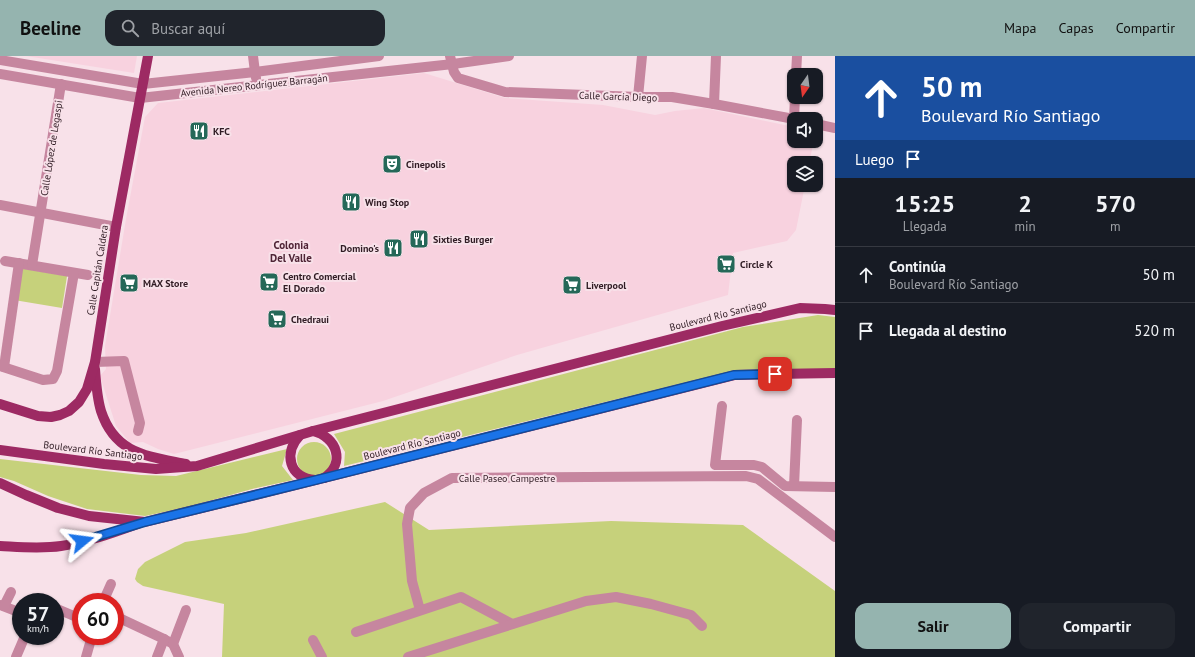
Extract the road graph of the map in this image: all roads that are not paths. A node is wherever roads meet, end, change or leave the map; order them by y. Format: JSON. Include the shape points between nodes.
{"nodes":[{"id":1,"x":148,"y":56,"type":"edge"},
{"id":2,"x":253,"y":56,"type":"edge"},
{"id":3,"x":378,"y":56,"type":"edge"},
{"id":4,"x":505,"y":56,"type":"edge"},
{"id":5,"x":642,"y":56,"type":"edge"},
{"id":6,"x":716,"y":56,"type":"edge"},
{"id":7,"x":798,"y":56,"type":"edge"},
{"id":8,"x":0,"y":60,"type":"edge"},
{"id":9,"x":314,"y":60,"type":"edge"},
{"id":10,"x":451,"y":60,"type":"edge"},
{"id":11,"x":797,"y":68,"type":"edge"},
{"id":12,"x":254,"y":72,"type":"junction"},
{"id":13,"x":0,"y":74,"type":"edge"},
{"id":14,"x":61,"y":84,"type":"junction"},
{"id":15,"x":143,"y":84,"type":"junction"},
{"id":16,"x":258,"y":84,"type":"junction"},
{"id":17,"x":638,"y":97,"type":"junction"},
{"id":18,"x":140,"y":98,"type":"junction"},
{"id":19,"x":714,"y":104,"type":"junction"},
{"id":20,"x":787,"y":118,"type":"edge"},
{"id":21,"x":823,"y":125,"type":"edge"},
{"id":22,"x":835,"y":128,"type":"edge"},
{"id":23,"x":0,"y":205,"type":"edge"},
{"id":24,"x":40,"y":213,"type":"junction"},
{"id":25,"x":116,"y":227,"type":"junction"},
{"id":26,"x":5,"y":261,"type":"dead end"},
{"id":27,"x":19,"y":263,"type":"junction"},
{"id":28,"x":32,"y":265,"type":"junction"},
{"id":29,"x":74,"y":273,"type":"junction"},
{"id":30,"x":88,"y":275,"type":"dead end"},
{"id":31,"x":835,"y":310,"type":"edge"},
{"id":32,"x":94,"y":364,"type":"junction"},
{"id":33,"x":2,"y":367,"type":"edge"},
{"id":34,"x":835,"y":373,"type":"edge"},
{"id":35,"x":0,"y":404,"type":"edge"},
{"id":36,"x":722,"y":406,"type":"dead end"},
{"id":37,"x":797,"y":420,"type":"dead end"},
{"id":38,"x":138,"y":431,"type":"dead end"},
{"id":39,"x":313,"y":432,"type":"junction"},
{"id":40,"x":300,"y":435,"type":"junction"},
{"id":41,"x":0,"y":450,"type":"edge"},
{"id":42,"x":197,"y":466,"type":"junction"},
{"id":43,"x":319,"y":480,"type":"junction"},
{"id":44,"x":0,"y":483,"type":"edge"},
{"id":45,"x":794,"y":486,"type":"junction"},
{"id":46,"x":835,"y":487,"type":"edge"},
{"id":47,"x":145,"y":522,"type":"junction"},
{"id":48,"x":835,"y":537,"type":"edge"},
{"id":49,"x":0,"y":546,"type":"edge"},
{"id":50,"x":111,"y":584,"type":"dead end"},
{"id":51,"x":11,"y":592,"type":"dead end"},
{"id":52,"x":107,"y":593,"type":"edge"},
{"id":53,"x":2,"y":605,"type":"edge"},
{"id":54,"x":12,"y":609,"type":"edge"},
{"id":55,"x":186,"y":610,"type":"dead end"},
{"id":56,"x":420,"y":610,"type":"junction"},
{"id":57,"x":124,"y":620,"type":"edge"},
{"id":58,"x":512,"y":624,"type":"junction"},
{"id":59,"x":702,"y":626,"type":"dead end"},
{"id":60,"x":356,"y":632,"type":"dead end"},
{"id":61,"x":313,"y":640,"type":"dead end"},
{"id":62,"x":168,"y":642,"type":"junction"},
{"id":63,"x":23,"y":645,"type":"edge"},
{"id":64,"x":89,"y":645,"type":"edge"},
{"id":65,"x":20,"y":655,"type":"edge"},
{"id":66,"x":86,"y":657,"type":"edge"},
{"id":67,"x":157,"y":657,"type":"edge"},
{"id":68,"x":179,"y":657,"type":"edge"},
{"id":69,"x":322,"y":657,"type":"edge"},
{"id":70,"x":408,"y":657,"type":"edge"}],
"edges":[{"from":1,"to":15,"type":"main road","name":"Calle Capitán Caldera"},
{"from":2,"to":12,"type":"street"},
{"from":3,"to":9,"type":"street","name":"Avenida Nereo Rodríguez Barragán"},
{"from":4,"to":10,"type":"street","name":"Avenida Nereo Rodríguez Barragán"},
{"from":5,"to":17,"type":"street"},
{"from":6,"to":19,"type":"street"},
{"from":7,"to":11,"type":"street"},
{"from":8,"to":15,"type":"street","name":"Avenida Nereo Rodríguez Barragán"},
{"from":9,"to":12,"type":"street","name":"Avenida Nereo Rodríguez Barragán"},
{"from":10,"to":16,"type":"street","name":"Avenida Nereo Rodríguez Barragán"},
{"from":10,"to":17,"type":"street","name":"Calle García Diego","via":[[458,78],[505,92]]},
{"from":12,"to":15,"type":"street","name":"Avenida Nereo Rodríguez Barragán"},
{"from":12,"to":16,"type":"street"},
{"from":13,"to":14,"type":"street","name":"Avenida Nereo Rodríguez Barragán"},
{"from":14,"to":18,"type":"street","name":"Avenida Nereo Rodríguez Barragán"},
{"from":14,"to":24,"type":"street","name":"Calle López de Legaspi"},
{"from":15,"to":18,"type":"main road","name":"Calle Capitán Caldera"},
{"from":16,"to":18,"type":"street","name":"Avenida Nereo Rodríguez Barragán"},
{"from":17,"to":19,"type":"street","name":"Calle García Diego","via":[[672,97]]},
{"from":18,"to":25,"type":"main road","name":"Calle Capitán Caldera"},
{"from":19,"to":20,"type":"street","name":"Calle García Diego"},
{"from":21,"to":22,"type":"street"},
{"from":23,"to":24,"type":"street"},
{"from":24,"to":25,"type":"street"},
{"from":24,"to":28,"type":"street","name":"Calle López de Legaspi"},
{"from":25,"to":32,"type":"main road","name":"Calle Capitán Caldera"},
{"from":26,"to":27,"type":"street"},
{"from":27,"to":28,"type":"street"},
{"from":27,"to":33,"type":"street"},
{"from":28,"to":29,"type":"street"},
{"from":29,"to":30,"type":"street"},
{"from":29,"to":33,"type":"street","via":[[57,371],[52,379],[43,380]]},
{"from":31,"to":39,"type":"main road","name":"Boulevard Río Santiago","via":[[800,308],[722,326]]},
{"from":32,"to":35,"type":"main road","name":"Calle Capitán Caldera","via":[[87,389],[79,402],[60,415],[38,416]]},
{"from":32,"to":38,"type":"street","via":[[124,362],[140,423]]},
{"from":32,"to":42,"type":"main road","via":[[100,410],[111,434],[120,443],[146,455]]},
{"from":34,"to":43,"type":"main road","name":"Boulevard Río Santiago","via":[[734,375]]},
{"from":36,"to":45,"type":"street","via":[[715,465],[762,467],[785,486]]},
{"from":37,"to":45,"type":"street"},
{"from":39,"to":40,"type":"main road","name":"Boulevard Río Santiago"},
{"from":39,"to":43,"type":"main road","via":[[320,433],[332,442],[336,455],[333,469]]},
{"from":40,"to":42,"type":"main road","name":"Boulevard Río Santiago"},
{"from":40,"to":43,"type":"main road","via":[[292,446],[290,460],[302,477]]},
{"from":41,"to":42,"type":"main road","name":"Boulevard Río Santiago","via":[[156,469]]},
{"from":43,"to":47,"type":"main road","name":"Boulevard Río Santiago"},
{"from":44,"to":47,"type":"main road","name":"Boulevard Río Santiago","via":[[58,508],[89,516]]},
{"from":45,"to":46,"type":"street"},
{"from":47,"to":49,"type":"main road","via":[[93,539],[61,546]]},
{"from":48,"to":56,"type":"street","name":"Calle Paseo Campestre","via":[[758,479],[746,476],[452,478],[424,493],[410,508],[407,524],[412,581]]},
{"from":50,"to":52,"type":"street"},
{"from":51,"to":53,"type":"street"},
{"from":53,"to":54,"type":"street"},
{"from":55,"to":62,"type":"street"},
{"from":56,"to":58,"type":"street","via":[[461,597]]},
{"from":56,"to":60,"type":"street"},
{"from":57,"to":62,"type":"street"},
{"from":58,"to":59,"type":"street","via":[[586,601],[616,597],[691,615]]},
{"from":58,"to":70,"type":"street"},
{"from":61,"to":69,"type":"street"},
{"from":62,"to":67,"type":"street"},
{"from":62,"to":68,"type":"street"},
{"from":63,"to":65,"type":"street"},
{"from":64,"to":66,"type":"street"}]}
